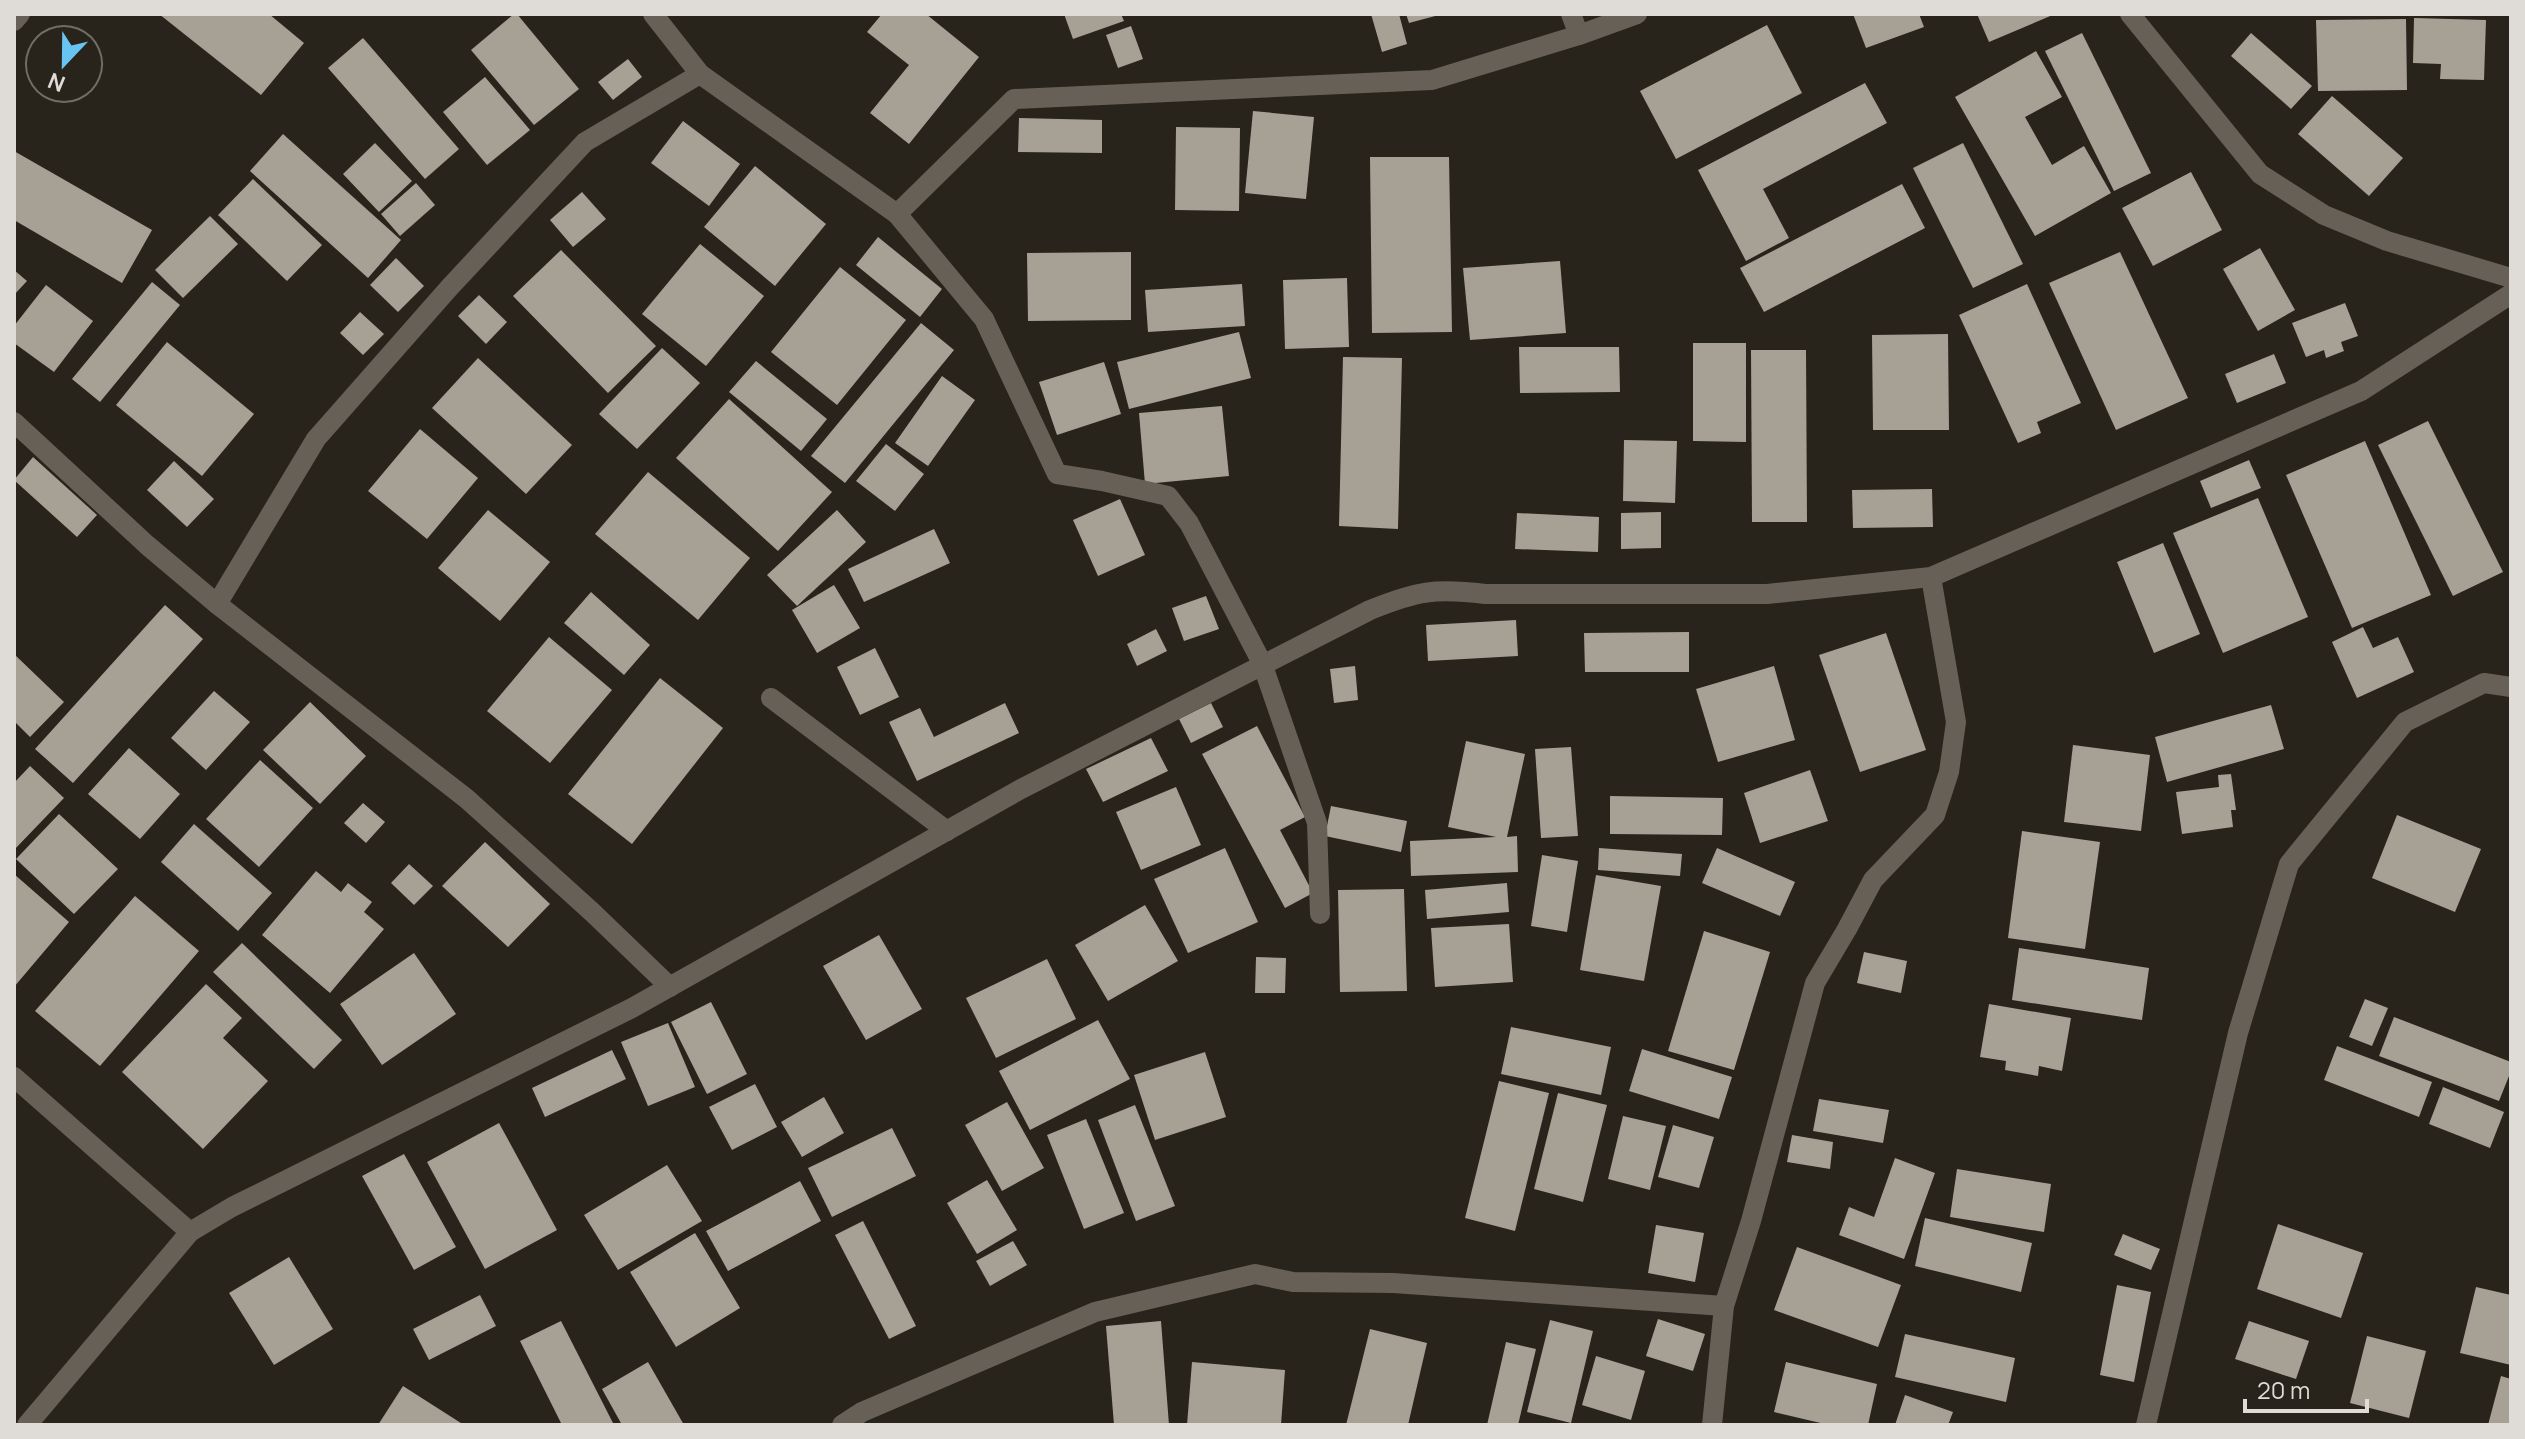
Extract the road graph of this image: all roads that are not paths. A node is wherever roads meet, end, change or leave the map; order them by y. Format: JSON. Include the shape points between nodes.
{"nodes":[{"id":1,"x":20,"y":14,"type":"edge"},
{"id":2,"x":653,"y":14,"type":"edge"},
{"id":3,"x":1571,"y":14,"type":"edge"},
{"id":4,"x":1637,"y":14,"type":"edge"},
{"id":5,"x":2130,"y":14,"type":"edge"},
{"id":6,"x":14,"y":21,"type":"edge"},
{"id":7,"x":1579,"y":35,"type":"junction"},
{"id":8,"x":700,"y":74,"type":"junction"},
{"id":9,"x":897,"y":214,"type":"junction"},
{"id":10,"x":2511,"y":278,"type":"edge"},
{"id":11,"x":2511,"y":294,"type":"edge"},
{"id":12,"x":14,"y":422,"type":"edge"},
{"id":13,"x":1931,"y":577,"type":"junction"},
{"id":14,"x":217,"y":604,"type":"junction"},
{"id":15,"x":1262,"y":663,"type":"junction"},
{"id":16,"x":2511,"y":687,"type":"edge"},
{"id":17,"x":771,"y":698,"type":"dead end"},
{"id":18,"x":947,"y":831,"type":"junction"},
{"id":19,"x":1320,"y":914,"type":"dead end"},
{"id":20,"x":670,"y":987,"type":"junction"},
{"id":21,"x":14,"y":1077,"type":"edge"},
{"id":22,"x":190,"y":1232,"type":"junction"},
{"id":23,"x":1724,"y":1306,"type":"junction"},
{"id":24,"x":27,"y":1425,"type":"edge"},
{"id":25,"x":842,"y":1425,"type":"edge"},
{"id":26,"x":1712,"y":1425,"type":"edge"},
{"id":27,"x":2146,"y":1425,"type":"edge"}],
"edges":[{"from":1,"to":6,"type":"street"},
{"from":2,"to":8,"type":"street"},
{"from":3,"to":7,"type":"street"},
{"from":4,"to":7,"type":"street"},
{"from":5,"to":10,"type":"street","via":[[2260,174],[2324,215],[2387,241]]},
{"from":7,"to":9,"type":"street","via":[[1432,80],[1014,99]]},
{"from":8,"to":9,"type":"street"},
{"from":8,"to":14,"type":"street","via":[[585,142],[449,288],[316,439]]},
{"from":9,"to":15,"type":"street","via":[[984,319],[1057,474],[1168,496],[1189,523]]},
{"from":11,"to":13,"type":"street","via":[[2361,391]]},
{"from":12,"to":14,"type":"street"},
{"from":13,"to":15,"type":"street","via":[[1767,594],[1485,594],[1448,589],[1410,594]]},
{"from":13,"to":23,"type":"street","via":[[1956,722],[1949,772],[1935,815],[1873,880],[1815,983]]},
{"from":14,"to":20,"type":"street","via":[[467,799]]},
{"from":15,"to":18,"type":"street"},
{"from":15,"to":19,"type":"street","via":[[1317,823]]},
{"from":16,"to":27,"type":"street","via":[[2484,683],[2405,722],[2289,864],[2238,1033]]},
{"from":17,"to":18,"type":"street"},
{"from":18,"to":20,"type":"street"},
{"from":20,"to":22,"type":"street"},
{"from":21,"to":22,"type":"street"},
{"from":22,"to":24,"type":"street"},
{"from":23,"to":25,"type":"street","via":[[1393,1283],[1293,1282],[1255,1274],[1095,1312]]},
{"from":23,"to":26,"type":"street"}]}
